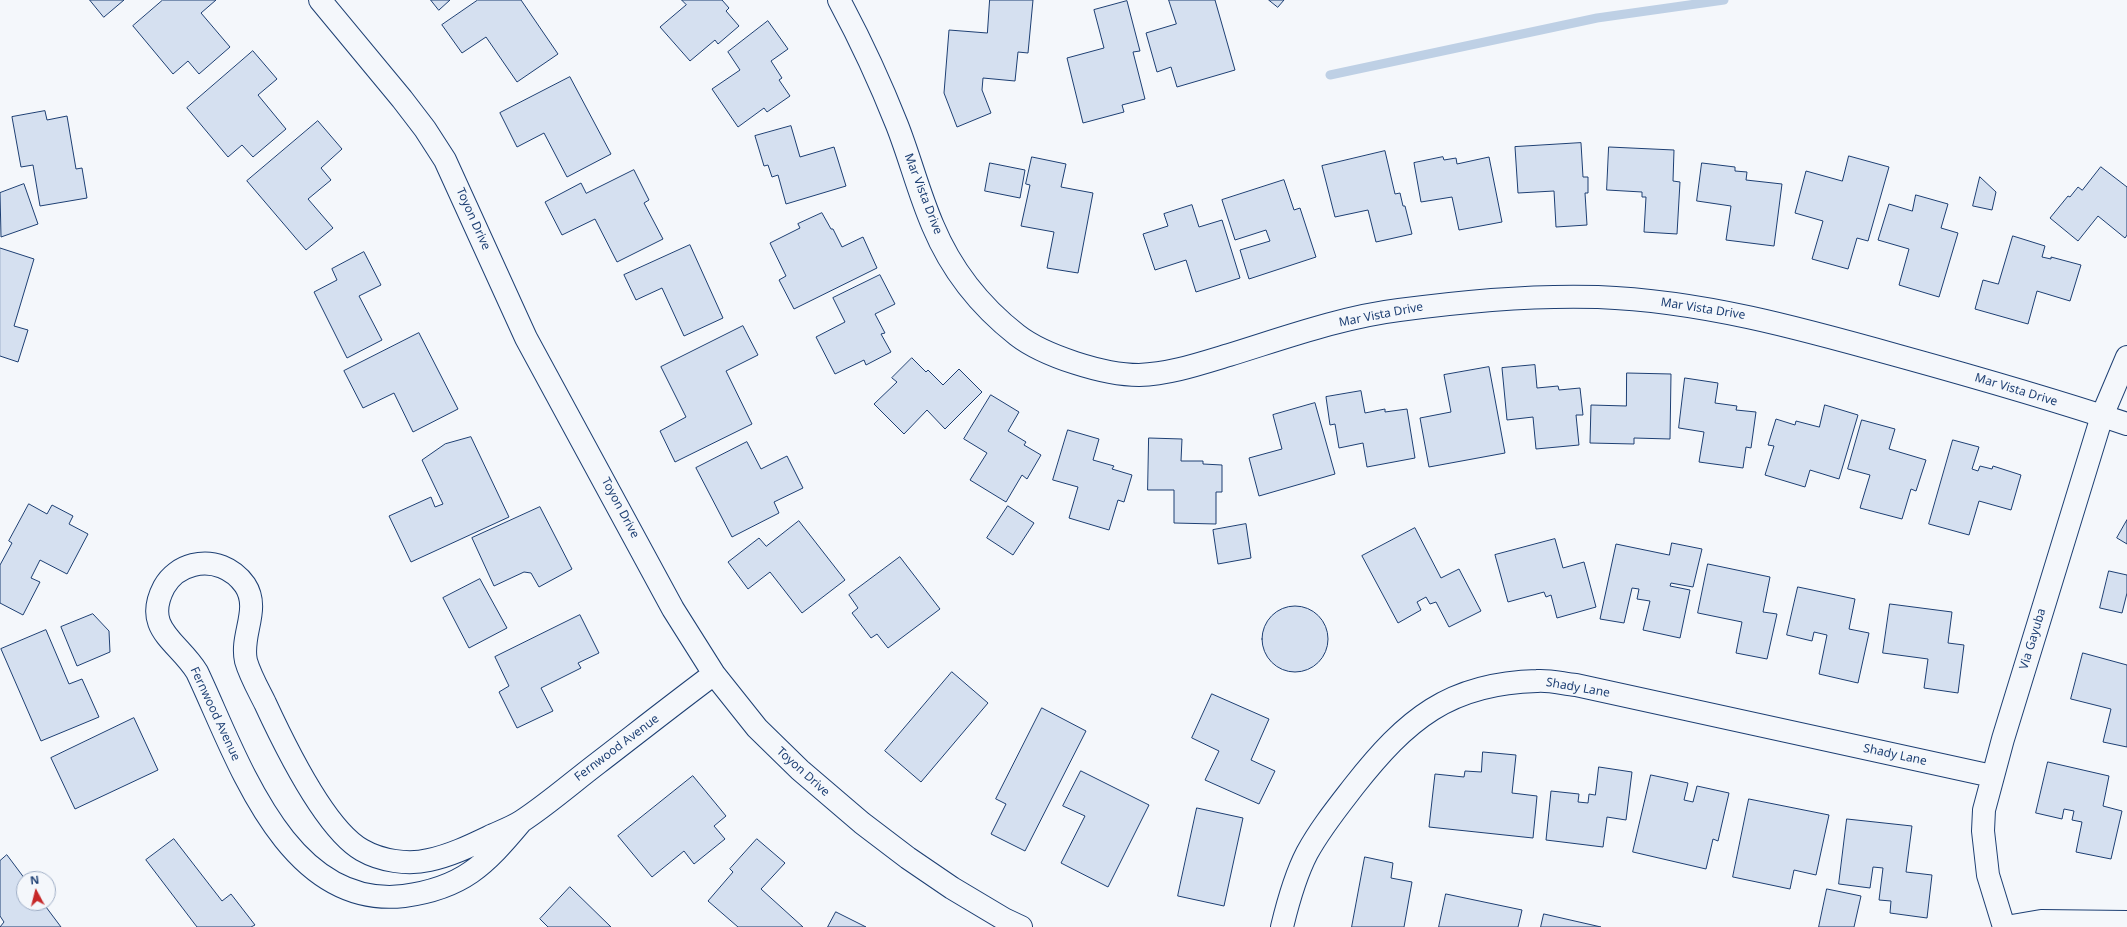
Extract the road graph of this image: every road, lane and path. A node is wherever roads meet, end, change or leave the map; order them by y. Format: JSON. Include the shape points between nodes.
{"nodes":[{"id":1,"x":320,"y":0,"type":"edge"},
{"id":2,"x":838,"y":0,"type":"edge"},
{"id":3,"x":2127,"y":357,"type":"edge"},
{"id":4,"x":2102,"y":416,"type":"junction"},
{"id":5,"x":2127,"y":424,"type":"edge"},
{"id":6,"x":714,"y":674,"type":"junction"},
{"id":7,"x":1992,"y":776,"type":"junction"},
{"id":8,"x":521,"y":822,"type":"junction"},
{"id":9,"x":2127,"y":922,"type":"edge"},
{"id":10,"x":1022,"y":927,"type":"edge"},
{"id":11,"x":1282,"y":927,"type":"edge"},
{"id":12,"x":2005,"y":927,"type":"edge"}],
"edges":[{"from":1,"to":6,"type":"street","name":"Toyon Drive","via":[[406,105],[445,160],[526,338],[673,609]]},
{"from":2,"to":4,"type":"street","name":"Mar Vista Drive","via":[[871,62],[933,226],[953,265],[981,303],[1019,337],[1057,358],[1094,368],[1137,375],[1177,370],[1318,328],[1394,310],[1542,296],[1602,297],[1734,312],[1821,334]]},
{"from":3,"to":4,"type":"street","name":"Via Gayuba"},
{"from":4,"to":5,"type":"street","name":"Mar Vista Drive"},
{"from":4,"to":7,"type":"street","name":"Via Gayuba"},
{"from":6,"to":8,"type":"street","name":"Fernwood Avenue"},
{"from":6,"to":10,"type":"street","name":"Toyon Drive","via":[[757,728],[800,770],[862,823],[952,888]]},
{"from":7,"to":11,"type":"street","name":"Shady Lane","via":[[1576,686],[1538,681],[1503,684],[1467,692],[1436,706],[1411,723],[1389,743],[1328,820],[1307,853],[1292,887]]},
{"from":7,"to":12,"type":"street","name":"Via Gayuba","via":[[1984,810],[1985,851],[1993,898]]},
{"from":8,"to":8,"type":"street","name":"Fernwood Avenue","via":[[455,853],[427,861],[385,859],[361,850],[340,829],[315,797],[278,731],[253,678],[246,660],[245,646],[251,600],[245,586],[235,574],[221,566],[206,563],[191,565],[176,572],[166,583],[159,597],[157,613],[161,628],[169,641],[189,660],[197,672],[245,776],[271,820],[294,851],[314,869],[337,884],[365,894],[394,897],[425,893],[457,881],[481,867]]},
{"from":9,"to":12,"type":"street","via":[[2041,921]]}]}
